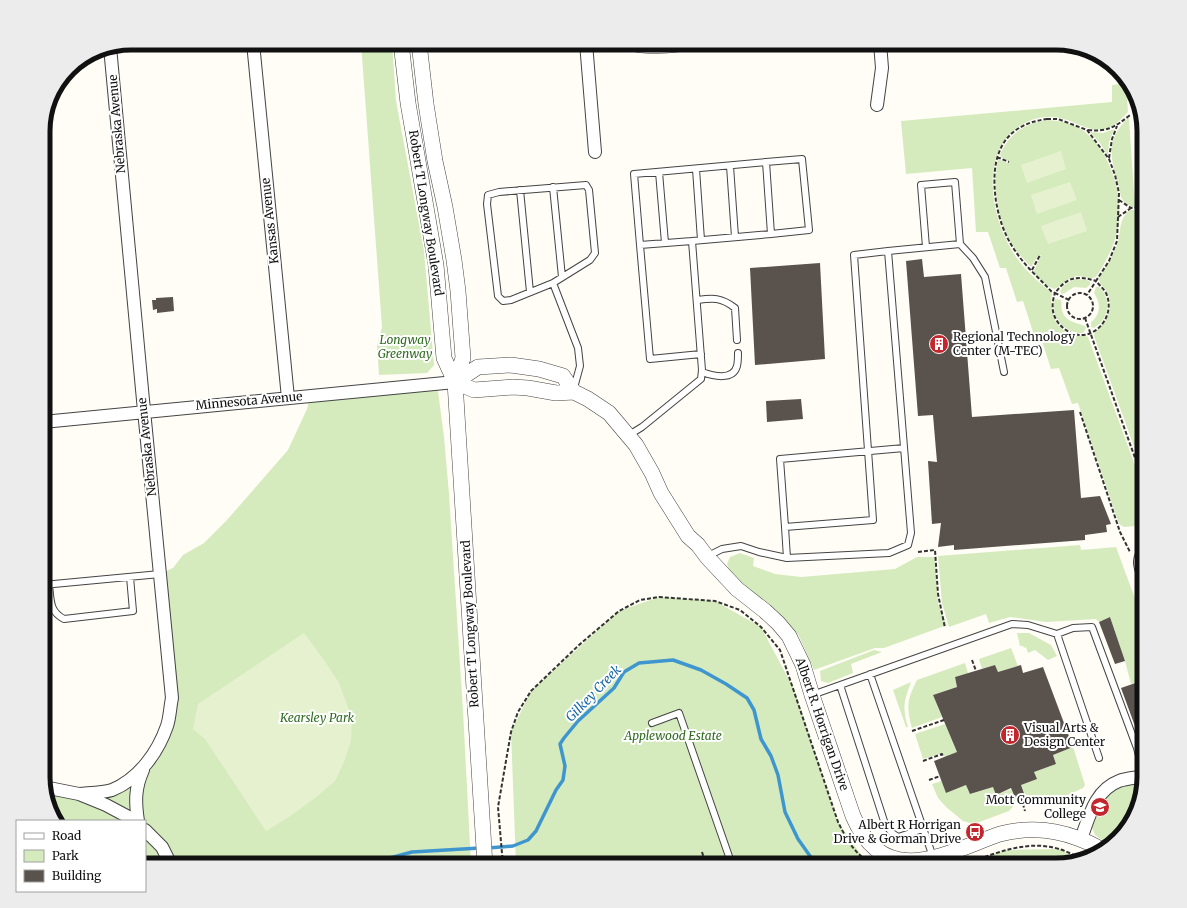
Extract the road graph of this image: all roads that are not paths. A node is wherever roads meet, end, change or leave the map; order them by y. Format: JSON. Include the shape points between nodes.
{"nodes":[{"id":1,"x":254,"y":50,"type":"edge"},
{"id":2,"x":402,"y":50,"type":"edge"},
{"id":3,"x":420,"y":50,"type":"edge"},
{"id":4,"x":587,"y":50,"type":"edge"},
{"id":5,"x":881,"y":50,"type":"edge"},
{"id":6,"x":111,"y":53,"type":"edge"},
{"id":7,"x":877,"y":105,"type":"dead end"},
{"id":8,"x":595,"y":152,"type":"dead end"},
{"id":9,"x":766,"y":162,"type":"junction"},
{"id":10,"x":730,"y":166,"type":"junction"},
{"id":11,"x":696,"y":169,"type":"junction"},
{"id":12,"x":659,"y":172,"type":"junction"},
{"id":13,"x":553,"y":187,"type":"junction"},
{"id":14,"x":520,"y":190,"type":"junction"},
{"id":15,"x":771,"y":234,"type":"junction"},
{"id":16,"x":735,"y":237,"type":"junction"},
{"id":17,"x":701,"y":240,"type":"junction"},
{"id":18,"x":692,"y":241,"type":"junction"},
{"id":19,"x":665,"y":243,"type":"junction"},
{"id":20,"x":960,"y":244,"type":"junction"},
{"id":21,"x":640,"y":245,"type":"junction"},
{"id":22,"x":926,"y":247,"type":"junction"},
{"id":23,"x":888,"y":250,"type":"junction"},
{"id":24,"x":562,"y":277,"type":"junction"},
{"id":25,"x":553,"y":283,"type":"junction"},
{"id":26,"x":530,"y":292,"type":"junction"},
{"id":27,"x":697,"y":300,"type":"junction"},
{"id":28,"x":737,"y":340,"type":"dead end"},
{"id":29,"x":738,"y":353,"type":"dead end"},
{"id":30,"x":701,"y":354,"type":"junction"},
{"id":31,"x":702,"y":372,"type":"junction"},
{"id":32,"x":1004,"y":372,"type":"dead end"},
{"id":33,"x":455,"y":382,"type":"junction"},
{"id":34,"x":574,"y":392,"type":"junction"},
{"id":35,"x":288,"y":398,"type":"junction"},
{"id":36,"x":144,"y":411,"type":"junction"},
{"id":37,"x":50,"y":421,"type":"edge"},
{"id":38,"x":628,"y":435,"type":"junction"},
{"id":39,"x":904,"y":448,"type":"junction"},
{"id":40,"x":868,"y":452,"type":"junction"},
{"id":41,"x":785,"y":527,"type":"junction"},
{"id":42,"x":707,"y":557,"type":"junction"},
{"id":43,"x":787,"y":558,"type":"junction"},
{"id":44,"x":160,"y":574,"type":"junction"},
{"id":45,"x":130,"y":577,"type":"junction"},
{"id":46,"x":50,"y":585,"type":"edge"},
{"id":47,"x":50,"y":599,"type":"edge"},
{"id":48,"x":1058,"y":634,"type":"junction"},
{"id":49,"x":870,"y":674,"type":"junction"},
{"id":50,"x":840,"y":685,"type":"junction"},
{"id":51,"x":812,"y":695,"type":"junction"},
{"id":52,"x":652,"y":723,"type":"dead end"},
{"id":53,"x":1137,"y":748,"type":"edge"},
{"id":54,"x":1099,"y":758,"type":"dead end"},
{"id":55,"x":146,"y":764,"type":"junction"},
{"id":56,"x":1137,"y":778,"type":"edge"},
{"id":57,"x":51,"y":788,"type":"edge"},
{"id":58,"x":78,"y":794,"type":"junction"},
{"id":59,"x":135,"y":820,"type":"edge"},
{"id":60,"x":137,"y":820,"type":"edge"},
{"id":61,"x":923,"y":829,"type":"junction"},
{"id":62,"x":146,"y":831,"type":"edge"},
{"id":63,"x":1081,"y":839,"type":"junction"},
{"id":64,"x":1097,"y":847,"type":"edge"},
{"id":65,"x":484,"y":854,"type":"edge"},
{"id":66,"x":168,"y":858,"type":"edge"},
{"id":67,"x":730,"y":858,"type":"edge"},
{"id":68,"x":894,"y":858,"type":"edge"},
{"id":69,"x":933,"y":858,"type":"joint"}],
"edges":[{"from":1,"to":35,"type":"street","name":"Kansas Avenue"},
{"from":2,"to":33,"type":"street","name":"Robert T Longway Boulevard","via":[[408,104],[436,264],[444,358]]},
{"from":3,"to":33,"type":"street","name":"Robert T Longway Boulevard","via":[[435,162],[457,283],[463,358]]},
{"from":4,"to":8,"type":"street"},
{"from":5,"to":7,"type":"street","via":[[882,68]]},
{"from":6,"to":36,"type":"street","name":"Nebraska Avenue"},
{"from":9,"to":10,"type":"lane"},
{"from":9,"to":15,"type":"lane"},
{"from":9,"to":15,"type":"lane","via":[[802,159],[809,230]]},
{"from":10,"to":11,"type":"lane"},
{"from":10,"to":16,"type":"lane"},
{"from":11,"to":12,"type":"lane"},
{"from":11,"to":17,"type":"lane"},
{"from":12,"to":19,"type":"lane"},
{"from":12,"to":21,"type":"lane","via":[[634,174]]},
{"from":13,"to":14,"type":"lane"},
{"from":13,"to":24,"type":"lane"},
{"from":13,"to":24,"type":"lane","via":[[586,184],[589,190],[595,253],[590,260]]},
{"from":14,"to":26,"type":"lane"},
{"from":14,"to":26,"type":"lane","via":[[488,195],[486,204],[498,296],[503,301],[512,300]]},
{"from":15,"to":16,"type":"lane"},
{"from":16,"to":17,"type":"lane"},
{"from":17,"to":18,"type":"lane"},
{"from":18,"to":19,"type":"lane"},
{"from":18,"to":27,"type":"lane"},
{"from":19,"to":21,"type":"lane"},
{"from":20,"to":22,"type":"lane"},
{"from":20,"to":22,"type":"lane","via":[[955,182],[921,186]]},
{"from":20,"to":32,"type":"lane","via":[[985,277]]},
{"from":21,"to":30,"type":"lane","via":[[650,359]]},
{"from":22,"to":23,"type":"lane"},
{"from":23,"to":39,"type":"lane"},
{"from":23,"to":40,"type":"lane","via":[[854,255]]},
{"from":24,"to":25,"type":"lane"},
{"from":25,"to":26,"type":"lane"},
{"from":25,"to":34,"type":"lane","via":[[578,348],[580,366]]},
{"from":27,"to":28,"type":"lane","via":[[720,299],[735,308]]},
{"from":27,"to":30,"type":"lane"},
{"from":29,"to":31,"type":"lane","via":[[737,367],[732,373],[713,376]]},
{"from":30,"to":31,"type":"lane"},
{"from":31,"to":38,"type":"lane","via":[[701,379],[677,400]]},
{"from":33,"to":34,"type":"street","via":[[474,390],[513,387],[556,394]]},
{"from":33,"to":34,"type":"street","name":"Albert R. Horrigan Drive","via":[[478,367],[527,366],[563,376]]},
{"from":33,"to":35,"type":"street","name":"Minnesota Avenue"},
{"from":33,"to":65,"type":"street","name":"Robert T Longway Boulevard"},
{"from":34,"to":38,"type":"street","name":"Albert R. Horrigan Drive","via":[[610,413]]},
{"from":35,"to":36,"type":"street","name":"Minnesota Avenue"},
{"from":36,"to":37,"type":"street","name":"Minnesota Avenue"},
{"from":36,"to":44,"type":"street","name":"Nebraska Avenue"},
{"from":38,"to":42,"type":"street","name":"Albert R. Horrigan Drive","via":[[682,528]]},
{"from":39,"to":40,"type":"lane"},
{"from":39,"to":43,"type":"lane","via":[[911,533],[908,545],[889,553]]},
{"from":40,"to":41,"type":"lane","via":[[873,520]]},
{"from":40,"to":41,"type":"lane","via":[[780,459]]},
{"from":41,"to":43,"type":"lane"},
{"from":42,"to":43,"type":"lane","via":[[722,549],[741,546]]},
{"from":42,"to":51,"type":"street","name":"Albert R. Horrigan Drive","via":[[737,589],[778,623],[789,636],[803,665]]},
{"from":44,"to":45,"type":"lane"},
{"from":44,"to":55,"type":"street","name":"Nebraska Avenue","via":[[172,698],[167,725]]},
{"from":45,"to":46,"type":"lane"},
{"from":45,"to":47,"type":"lane","via":[[133,611],[64,619],[55,612]]},
{"from":48,"to":49,"type":"lane","via":[[1028,625],[1012,624]]},
{"from":48,"to":53,"type":"lane","via":[[1073,628],[1092,627]]},
{"from":48,"to":54,"type":"lane"},
{"from":49,"to":50,"type":"lane"},
{"from":49,"to":61,"type":"lane"},
{"from":50,"to":51,"type":"lane"},
{"from":50,"to":61,"type":"lane","via":[[885,824],[898,837]]},
{"from":51,"to":68,"type":"street","name":"Albert R. Horrigan Drive","via":[[858,828],[864,838],[882,853]]},
{"from":52,"to":67,"type":"lane","via":[[679,713]]},
{"from":55,"to":58,"type":"street","name":"Nebraska Avenue","via":[[130,780],[111,790]]},
{"from":55,"to":60,"type":"street","via":[[138,782],[135,802]]},
{"from":56,"to":63,"type":"street","via":[[1118,782],[1106,789],[1092,808]]},
{"from":57,"to":58,"type":"street"},
{"from":58,"to":59,"type":"street"},
{"from":61,"to":69,"type":"lane"},
{"from":62,"to":66,"type":"street","via":[[162,847]]},
{"from":63,"to":64,"type":"street","name":"Albert R. Horrigan Drive"},
{"from":63,"to":69,"type":"street","name":"Albert R. Horrigan Drive","via":[[1052,830],[1012,831]]}]}
